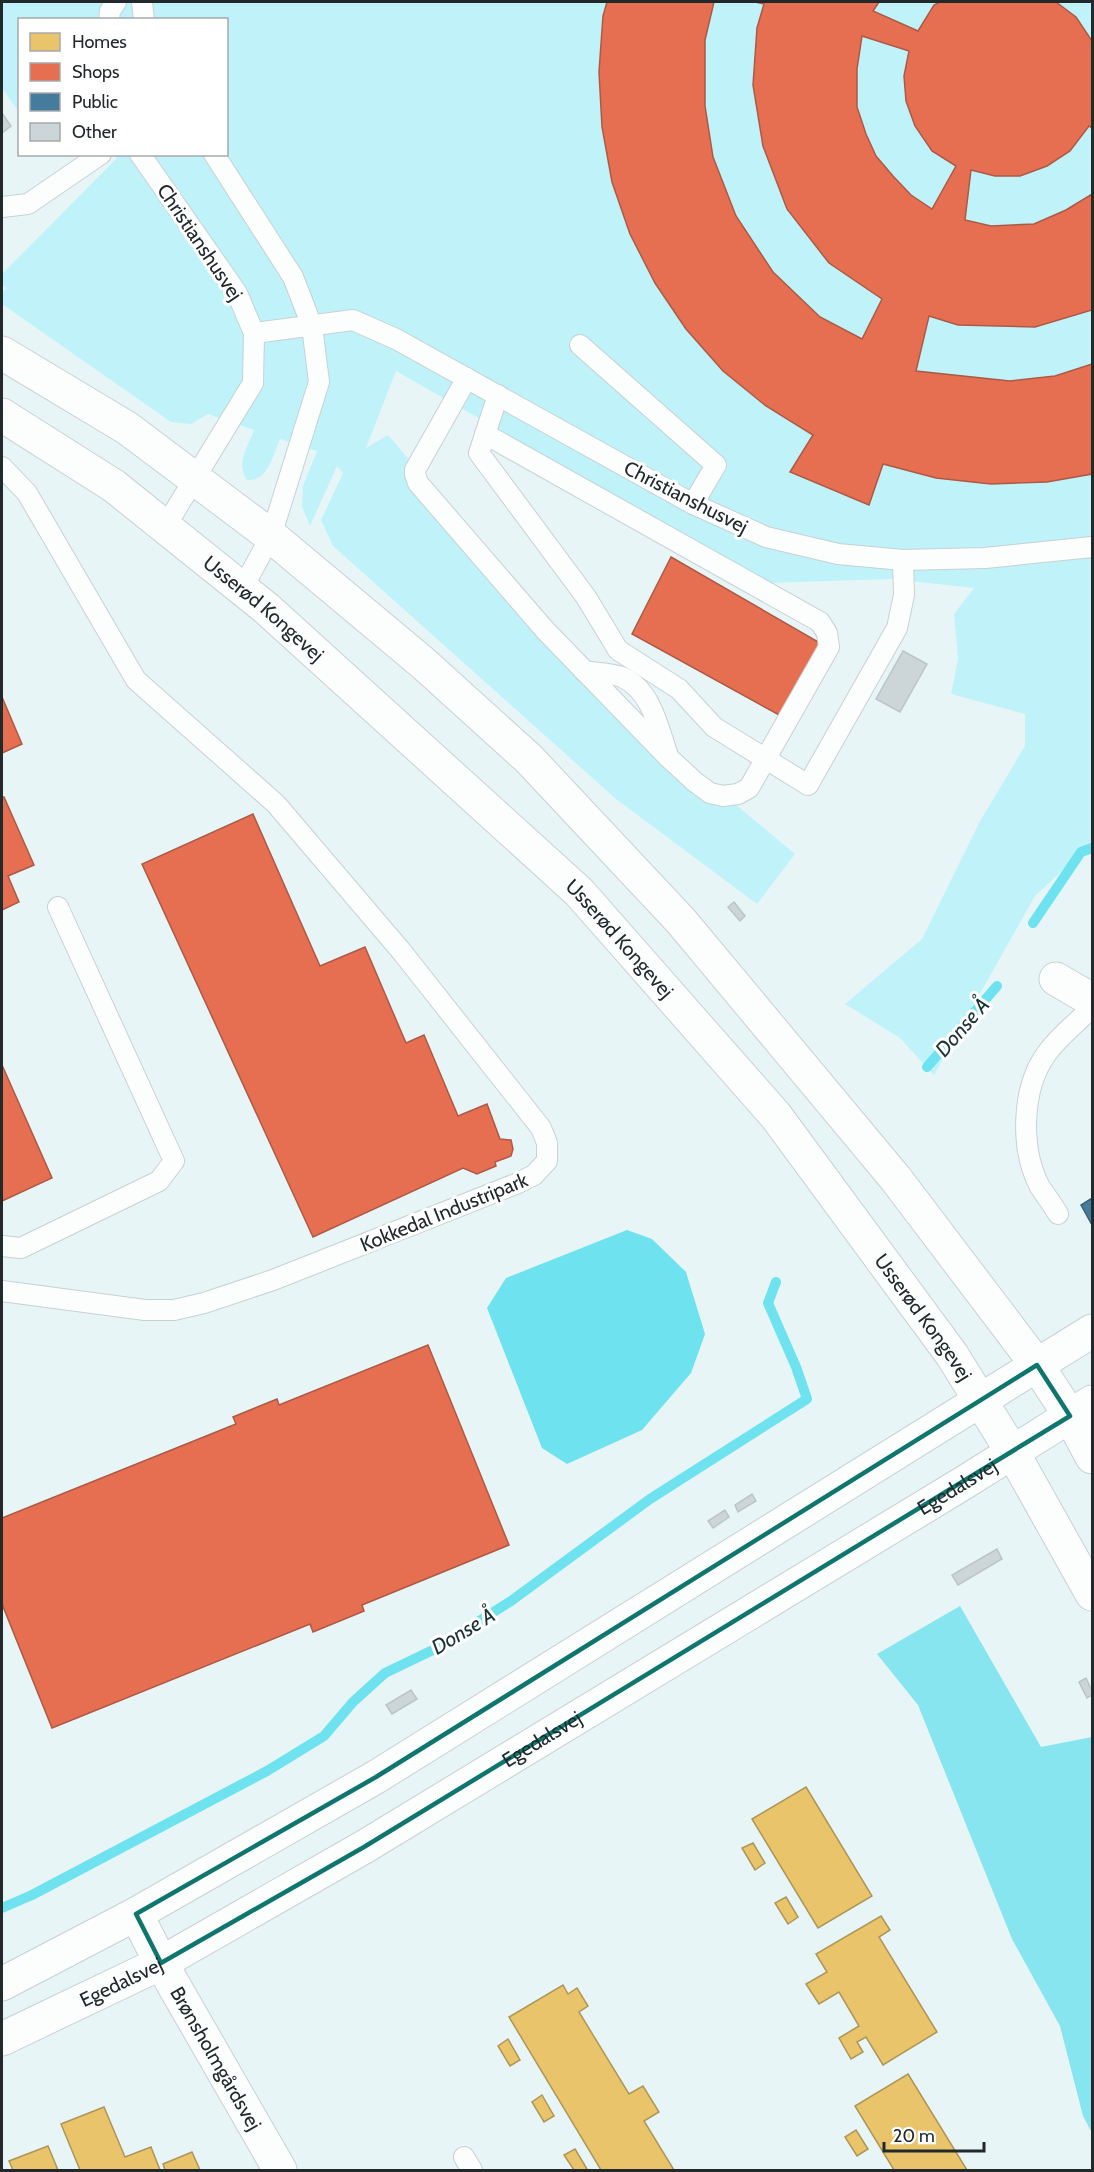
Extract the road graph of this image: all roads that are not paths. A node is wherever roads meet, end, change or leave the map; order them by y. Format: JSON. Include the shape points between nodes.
{"nodes":[{"id":1,"x":116,"y":2,"type":"edge"},
{"id":2,"x":142,"y":2,"type":"edge"},
{"id":3,"x":109,"y":18,"type":"edge"},
{"id":4,"x":144,"y":18,"type":"edge"},
{"id":5,"x":98,"y":156,"type":"edge"},
{"id":6,"x":141,"y":156,"type":"edge"},
{"id":7,"x":215,"y":156,"type":"edge"},
{"id":8,"x":2,"y":207,"type":"edge"},
{"id":9,"x":312,"y":326,"type":"junction"},
{"id":10,"x":254,"y":333,"type":"junction"},
{"id":11,"x":580,"y":345,"type":"dead end"},
{"id":12,"x":2,"y":353,"type":"edge"},
{"id":13,"x":467,"y":378,"type":"junction"},
{"id":14,"x":498,"y":395,"type":"junction"},
{"id":15,"x":2,"y":415,"type":"edge"},
{"id":16,"x":485,"y":434,"type":"junction"},
{"id":17,"x":2,"y":467,"type":"edge"},
{"id":18,"x":193,"y":478,"type":"junction"},
{"id":19,"x":693,"y":504,"type":"junction"},
{"id":20,"x":165,"y":527,"type":"junction"},
{"id":21,"x":271,"y":536,"type":"junction"},
{"id":22,"x":1092,"y":546,"type":"edge"},
{"id":23,"x":903,"y":560,"type":"junction"},
{"id":24,"x":242,"y":589,"type":"junction"},
{"id":25,"x":765,"y":759,"type":"junction"},
{"id":26,"x":58,"y":907,"type":"dead end"},
{"id":27,"x":1056,"y":979,"type":"dead end"},
{"id":28,"x":1092,"y":1000,"type":"edge"},
{"id":29,"x":1092,"y":1006,"type":"edge"},
{"id":30,"x":1058,"y":1214,"type":"dead end"},
{"id":31,"x":2,"y":1246,"type":"edge"},
{"id":32,"x":2,"y":1290,"type":"edge"},
{"id":33,"x":1092,"y":1331,"type":"edge"},
{"id":34,"x":1037,"y":1365,"type":"junction"},
{"id":35,"x":979,"y":1401,"type":"junction"},
{"id":36,"x":1081,"y":1409,"type":"edge"},
{"id":37,"x":1013,"y":1453,"type":"junction"},
{"id":38,"x":1092,"y":1457,"type":"edge"},
{"id":39,"x":1092,"y":1594,"type":"edge"},
{"id":40,"x":136,"y":1914,"type":"junction"},
{"id":41,"x":161,"y":1963,"type":"junction"},
{"id":42,"x":2,"y":1984,"type":"edge"},
{"id":43,"x":2,"y":2039,"type":"edge"},
{"id":44,"x":280,"y":2170,"type":"edge"}],
"edges":[{"from":1,"to":3,"type":"lane"},
{"from":2,"to":4,"type":"lane"},
{"from":5,"to":8,"type":"lane","via":[[28,204]]},
{"from":6,"to":10,"type":"lane","name":"Christianshusvej","via":[[237,293]]},
{"from":7,"to":9,"type":"lane","via":[[293,277]]},
{"from":9,"to":10,"type":"lane","name":"Christianshusvej"},
{"from":9,"to":13,"type":"lane","name":"Christianshusvej","via":[[353,320]]},
{"from":9,"to":21,"type":"lane","via":[[320,382]]},
{"from":10,"to":18,"type":"lane","name":"Christianshusvej","via":[[253,383]]},
{"from":11,"to":19,"type":"lane","via":[[716,465]]},
{"from":12,"to":18,"type":"main road","via":[[127,428]]},
{"from":13,"to":14,"type":"lane","name":"Christianshusvej"},
{"from":13,"to":25,"type":"lane","via":[[415,470],[416,479],[545,630],[669,758],[710,793],[723,796],[749,788]]},
{"from":14,"to":16,"type":"lane"},
{"from":14,"to":19,"type":"lane","name":"Christianshusvej"},
{"from":15,"to":20,"type":"main road","name":"Usserød Kongevej","via":[[114,486]]},
{"from":16,"to":25,"type":"lane","via":[[479,453],[586,597],[618,650],[679,689],[714,727]]},
{"from":16,"to":25,"type":"lane","via":[[820,622],[829,647]]},
{"from":17,"to":32,"type":"lane","name":"Kokkedal Industripark","via":[[27,493],[136,680],[276,804],[502,1077],[541,1128],[547,1143],[547,1161],[519,1183],[204,1303],[174,1310],[146,1310]]},
{"from":18,"to":20,"type":"lane","name":"Christianshusvej"},
{"from":18,"to":21,"type":"main road"},
{"from":19,"to":23,"type":"lane","name":"Christianshusvej","via":[[766,537],[838,554]]},
{"from":20,"to":24,"type":"main road","name":"Usserød Kongevej"},
{"from":21,"to":24,"type":"lane"},
{"from":21,"to":34,"type":"main road","via":[[423,663],[529,759],[681,921],[896,1179]]},
{"from":22,"to":23,"type":"lane","name":"Christianshusvej","via":[[985,558]]},
{"from":23,"to":25,"type":"lane","via":[[904,595],[897,628],[808,785]]},
{"from":24,"to":35,"type":"main road","name":"Usserød Kongevej","via":[[579,892],[776,1116],[952,1355]]},
{"from":26,"to":31,"type":"lane","via":[[174,1161],[159,1181],[149,1187],[21,1248]]},
{"from":27,"to":28,"type":"main road"},
{"from":29,"to":30,"type":"lane","via":[[1046,1054],[1032,1085],[1026,1119],[1028,1153],[1040,1185]]},
{"from":33,"to":34,"type":"main road"},
{"from":34,"to":35,"type":"main road"},
{"from":34,"to":36,"type":"main road"},
{"from":35,"to":37,"type":"main road","name":"Usserød Kongevej"},
{"from":35,"to":40,"type":"main road","via":[[376,1777]]},
{"from":36,"to":37,"type":"main road","name":"Egedalsvej"},
{"from":36,"to":38,"type":"main road"},
{"from":37,"to":39,"type":"main road","name":"Usserød Kongevej"},
{"from":37,"to":41,"type":"main road","name":"Egedalsvej","via":[[364,1847]]},
{"from":40,"to":41,"type":"main road","name":"Brønsholmgårdsvej"},
{"from":40,"to":42,"type":"main road"},
{"from":41,"to":43,"type":"main road","name":"Egedalsvej"},
{"from":41,"to":44,"type":"main road","name":"Brønsholmgårdsvej"}]}
